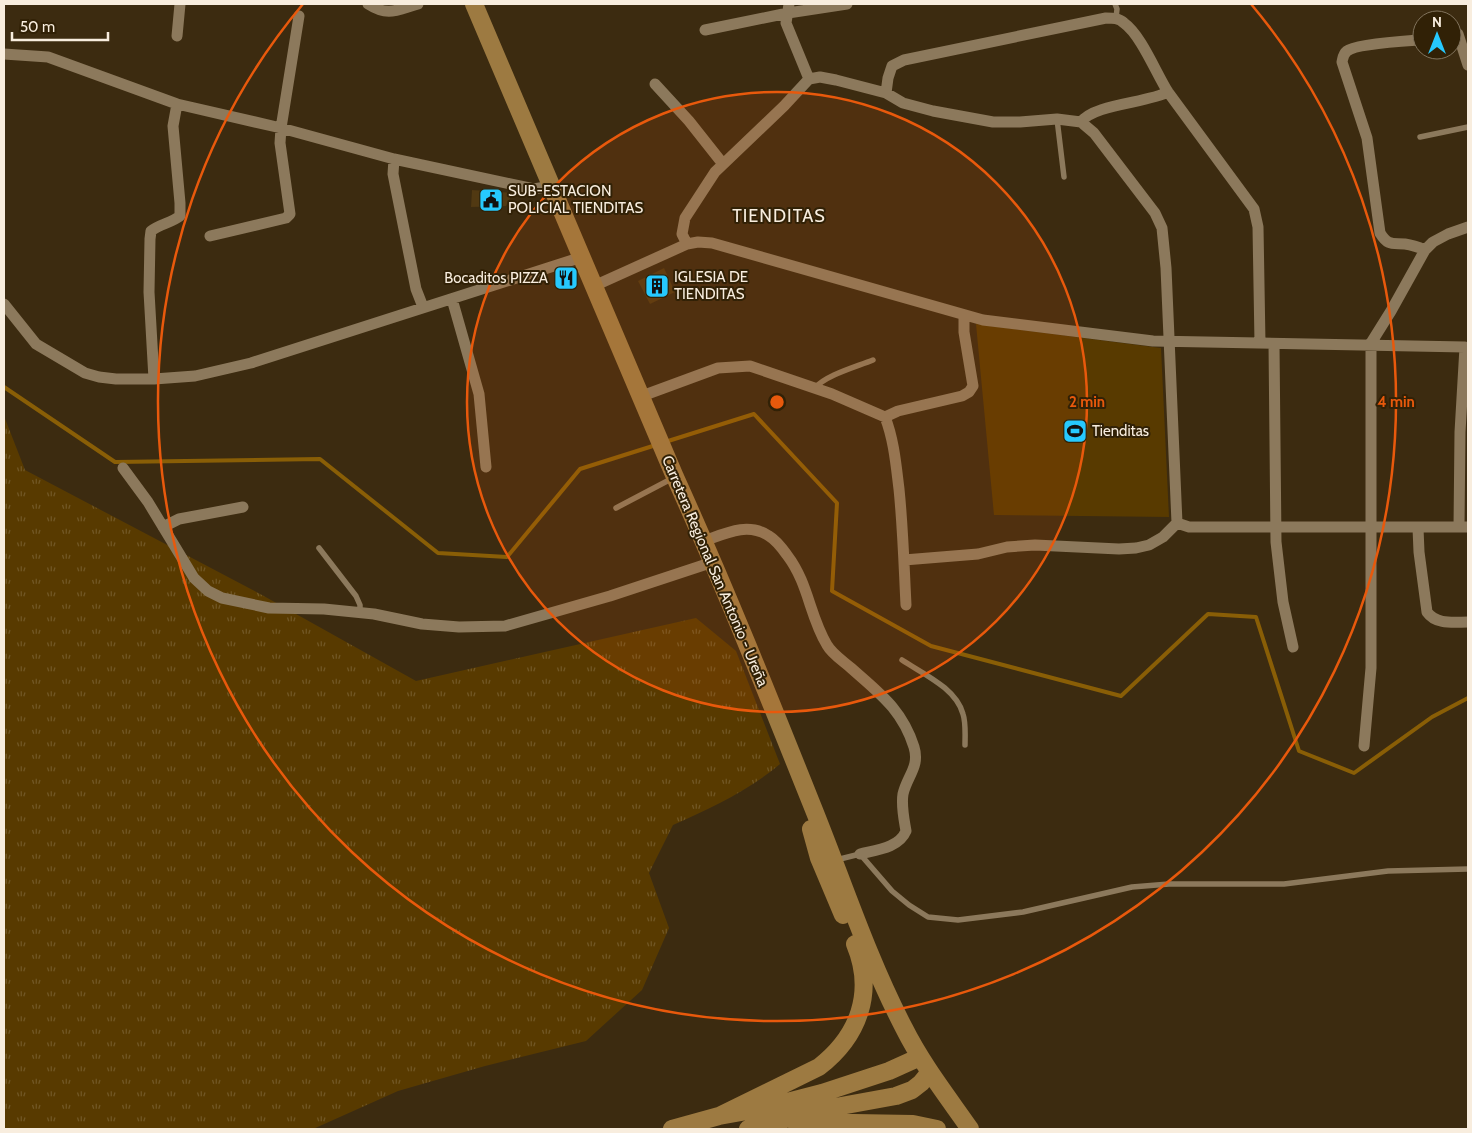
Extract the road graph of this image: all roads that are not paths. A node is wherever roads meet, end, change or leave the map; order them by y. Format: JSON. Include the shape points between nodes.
{"nodes":[{"id":1,"x":180,"y":4,"type":"edge"},
{"id":2,"x":368,"y":4,"type":"edge"},
{"id":3,"x":418,"y":4,"type":"edge"},
{"id":4,"x":474,"y":4,"type":"edge"},
{"id":5,"x":847,"y":4,"type":"edge"},
{"id":6,"x":1115,"y":4,"type":"edge"},
{"id":7,"x":788,"y":8,"type":"edge"},
{"id":8,"x":299,"y":16,"type":"dead end"},
{"id":9,"x":1116,"y":18,"type":"junction"},
{"id":10,"x":706,"y":30,"type":"dead end"},
{"id":11,"x":177,"y":36,"type":"dead end"},
{"id":12,"x":1412,"y":41,"type":"edge"},
{"id":13,"x":1462,"y":46,"type":"edge"},
{"id":14,"x":4,"y":54,"type":"edge"},
{"id":15,"x":1468,"y":65,"type":"edge"},
{"id":16,"x":809,"y":79,"type":"junction"},
{"id":17,"x":655,"y":84,"type":"dead end"},
{"id":18,"x":1168,"y":92,"type":"junction"},
{"id":19,"x":886,"y":93,"type":"junction"},
{"id":20,"x":177,"y":104,"type":"junction"},
{"id":21,"x":1056,"y":119,"type":"junction"},
{"id":22,"x":1081,"y":122,"type":"junction"},
{"id":23,"x":280,"y":128,"type":"junction"},
{"id":24,"x":1468,"y":128,"type":"edge"},
{"id":25,"x":1420,"y":137,"type":"dead end"},
{"id":26,"x":394,"y":159,"type":"junction"},
{"id":27,"x":722,"y":164,"type":"junction"},
{"id":28,"x":1064,"y":177,"type":"dead end"},
{"id":29,"x":551,"y":186,"type":"junction"},
{"id":30,"x":1468,"y":227,"type":"edge"},
{"id":31,"x":210,"y":236,"type":"dead end"},
{"id":32,"x":687,"y":244,"type":"junction"},
{"id":33,"x":1425,"y":250,"type":"junction"},
{"id":34,"x":582,"y":257,"type":"junction"},
{"id":35,"x":594,"y":286,"type":"junction"},
{"id":36,"x":452,"y":299,"type":"junction"},
{"id":37,"x":4,"y":304,"type":"edge"},
{"id":38,"x":423,"y":307,"type":"junction"},
{"id":39,"x":964,"y":315,"type":"junction"},
{"id":40,"x":1168,"y":342,"type":"junction"},
{"id":41,"x":1260,"y":343,"type":"junction"},
{"id":42,"x":1274,"y":344,"type":"junction"},
{"id":43,"x":1371,"y":346,"type":"junction"},
{"id":44,"x":1466,"y":346,"type":"edge"},
{"id":45,"x":872,"y":360,"type":"dead end"},
{"id":46,"x":154,"y":379,"type":"junction"},
{"id":47,"x":815,"y":388,"type":"junction"},
{"id":48,"x":642,"y":396,"type":"junction"},
{"id":49,"x":885,"y":418,"type":"junction"},
{"id":50,"x":486,"y":467,"type":"dead end"},
{"id":51,"x":124,"y":468,"type":"dead end"},
{"id":52,"x":675,"y":477,"type":"junction"},
{"id":53,"x":243,"y":507,"type":"dead end"},
{"id":54,"x":616,"y":508,"type":"dead end"},
{"id":55,"x":1177,"y":522,"type":"junction"},
{"id":56,"x":162,"y":527,"type":"junction"},
{"id":57,"x":1276,"y":527,"type":"junction"},
{"id":58,"x":1464,"y":527,"type":"edge"},
{"id":59,"x":1372,"y":528,"type":"junction"},
{"id":60,"x":1418,"y":528,"type":"junction"},
{"id":61,"x":704,"y":541,"type":"junction"},
{"id":62,"x":319,"y":548,"type":"dead end"},
{"id":63,"x":904,"y":560,"type":"junction"},
{"id":64,"x":713,"y":562,"type":"junction"},
{"id":65,"x":906,"y":604,"type":"dead end"},
{"id":66,"x":360,"y":613,"type":"junction"},
{"id":67,"x":1468,"y":622,"type":"edge"},
{"id":68,"x":1292,"y":647,"type":"dead end"},
{"id":69,"x":902,"y":660,"type":"dead end"},
{"id":70,"x":965,"y":745,"type":"dead end"},
{"id":71,"x":1364,"y":746,"type":"dead end"},
{"id":72,"x":803,"y":782,"type":"junction"},
{"id":73,"x":860,"y":854,"type":"junction"},
{"id":74,"x":834,"y":861,"type":"junction"},
{"id":75,"x":1468,"y":869,"type":"edge"},
{"id":76,"x":920,"y":1057,"type":"junction"},
{"id":77,"x":930,"y":1072,"type":"junction"},
{"id":78,"x":719,"y":1116,"type":"junction"},
{"id":79,"x":782,"y":1120,"type":"junction"},
{"id":80,"x":672,"y":1129,"type":"edge"},
{"id":81,"x":748,"y":1129,"type":"edge"},
{"id":82,"x":937,"y":1129,"type":"edge"},
{"id":83,"x":970,"y":1129,"type":"edge"}],
"edges":[{"from":1,"to":11,"type":"street"},
{"from":2,"to":3,"type":"street","via":[[391,12]]},
{"from":4,"to":29,"type":"main road","name":"Carretera Regional San Antonio - Ureña"},
{"from":5,"to":7,"type":"street"},
{"from":6,"to":9,"type":"lane"},
{"from":7,"to":10,"type":"street"},
{"from":7,"to":16,"type":"street","via":[[786,23]]},
{"from":8,"to":23,"type":"street"},
{"from":9,"to":18,"type":"street","via":[[1125,23],[1140,41]]},
{"from":9,"to":19,"type":"street","via":[[904,60],[892,66]]},
{"from":12,"to":33,"type":"street","via":[[1347,50],[1342,62],[1367,138],[1380,233],[1390,244],[1406,244]]},
{"from":13,"to":15,"type":"street"},
{"from":14,"to":20,"type":"street","via":[[48,58]]},
{"from":16,"to":19,"type":"street","via":[[820,77]]},
{"from":16,"to":27,"type":"street"},
{"from":17,"to":27,"type":"street"},
{"from":18,"to":22,"type":"street","via":[[1102,110],[1085,116]]},
{"from":18,"to":41,"type":"street","via":[[1254,209],[1258,227]]},
{"from":19,"to":21,"type":"street","via":[[903,103],[993,122]]},
{"from":20,"to":23,"type":"street"},
{"from":20,"to":46,"type":"street","via":[[173,126],[180,216],[151,231],[150,239],[149,292]]},
{"from":21,"to":22,"type":"street"},
{"from":21,"to":28,"type":"lane"},
{"from":22,"to":40,"type":"street","via":[[1094,134],[1155,214],[1162,228]]},
{"from":23,"to":26,"type":"street"},
{"from":23,"to":31,"type":"street","via":[[290,214],[286,218]]},
{"from":24,"to":25,"type":"lane"},
{"from":26,"to":29,"type":"street","via":[[534,189]]},
{"from":26,"to":38,"type":"street","via":[[393,174],[416,290]]},
{"from":27,"to":32,"type":"street","via":[[685,218],[682,234]]},
{"from":29,"to":34,"type":"main road","name":"Carretera Regional San Antonio - Ureña"},
{"from":30,"to":33,"type":"street","via":[[1440,238]]},
{"from":32,"to":35,"type":"street"},
{"from":32,"to":39,"type":"street","via":[[712,244]]},
{"from":33,"to":43,"type":"street"},
{"from":34,"to":35,"type":"main road","name":"Carretera Regional San Antonio - Ureña"},
{"from":34,"to":36,"type":"street"},
{"from":35,"to":48,"type":"main road","name":"Carretera Regional San Antonio - Ureña"},
{"from":36,"to":38,"type":"street"},
{"from":36,"to":50,"type":"street","via":[[479,394]]},
{"from":37,"to":46,"type":"street","via":[[36,344],[85,373],[116,379]]},
{"from":38,"to":46,"type":"street","via":[[251,363],[195,376]]},
{"from":39,"to":40,"type":"street"},
{"from":39,"to":49,"type":"street","via":[[973,386],[969,392],[950,400],[898,411]]},
{"from":40,"to":41,"type":"street"},
{"from":40,"to":55,"type":"street"},
{"from":41,"to":42,"type":"street"},
{"from":42,"to":43,"type":"street"},
{"from":42,"to":57,"type":"street"},
{"from":43,"to":44,"type":"street"},
{"from":43,"to":59,"type":"street"},
{"from":44,"to":58,"type":"street","via":[[1460,432]]},
{"from":45,"to":47,"type":"lane"},
{"from":47,"to":48,"type":"street","via":[[759,368],[741,366],[718,368]]},
{"from":47,"to":49,"type":"street"},
{"from":48,"to":52,"type":"main road","name":"Carretera Regional San Antonio - Ureña"},
{"from":49,"to":63,"type":"street","via":[[896,463]]},
{"from":51,"to":56,"type":"street"},
{"from":52,"to":54,"type":"lane"},
{"from":52,"to":61,"type":"main road","name":"Carretera Regional San Antonio - Ureña"},
{"from":53,"to":56,"type":"street","via":[[179,519]]},
{"from":55,"to":57,"type":"street","via":[[1189,527]]},
{"from":55,"to":63,"type":"street","via":[[1163,537],[1136,548],[1034,545],[978,554]]},
{"from":56,"to":66,"type":"street","via":[[194,578],[208,592],[269,608]]},
{"from":57,"to":59,"type":"street"},
{"from":57,"to":68,"type":"street","via":[[1282,594]]},
{"from":58,"to":60,"type":"street"},
{"from":59,"to":60,"type":"street"},
{"from":59,"to":71,"type":"street","via":[[1371,668]]},
{"from":60,"to":67,"type":"street","via":[[1427,612],[1442,621]]},
{"from":61,"to":64,"type":"main road","name":"Carretera Regional San Antonio - Ureña"},
{"from":61,"to":73,"type":"street","via":[[752,528],[771,536],[797,568],[818,630],[828,647],[888,701],[905,724],[916,757],[913,773],[903,793],[906,831],[899,842]]},
{"from":62,"to":66,"type":"lane","via":[[356,596]]},
{"from":63,"to":65,"type":"street"},
{"from":64,"to":66,"type":"street","via":[[505,626],[422,624]]},
{"from":64,"to":72,"type":"main road","name":"Carretera Regional San Antonio - Ureña"},
{"from":69,"to":70,"type":"lane","via":[[955,699],[963,714]]},
{"from":72,"to":74,"type":"main road","name":"Carretera Regional San Antonio - Ureña"},
{"from":72,"to":78,"type":"main road","via":[[803,800],[819,858],[860,956],[864,977],[860,1010],[846,1042],[819,1067]]},
{"from":73,"to":74,"type":"lane"},
{"from":73,"to":75,"type":"lane","via":[[892,891],[910,905],[928,917],[958,920],[1023,912],[1132,887],[1284,884],[1388,871]]},
{"from":74,"to":76,"type":"main road","name":"Carretera Regional San Antonio - Ureña","via":[[870,954]]},
{"from":76,"to":77,"type":"main road","name":"Carretera Regional San Antonio - Ureña"},
{"from":76,"to":78,"type":"main road","via":[[822,1093]]},
{"from":77,"to":79,"type":"main road","via":[[912,1090],[896,1096],[840,1105]]},
{"from":77,"to":83,"type":"main road","name":"Carretera Regional San Antonio - Ureña"},
{"from":78,"to":80,"type":"main road"},
{"from":79,"to":81,"type":"main road"},
{"from":79,"to":82,"type":"main road","via":[[913,1124]]}]}
